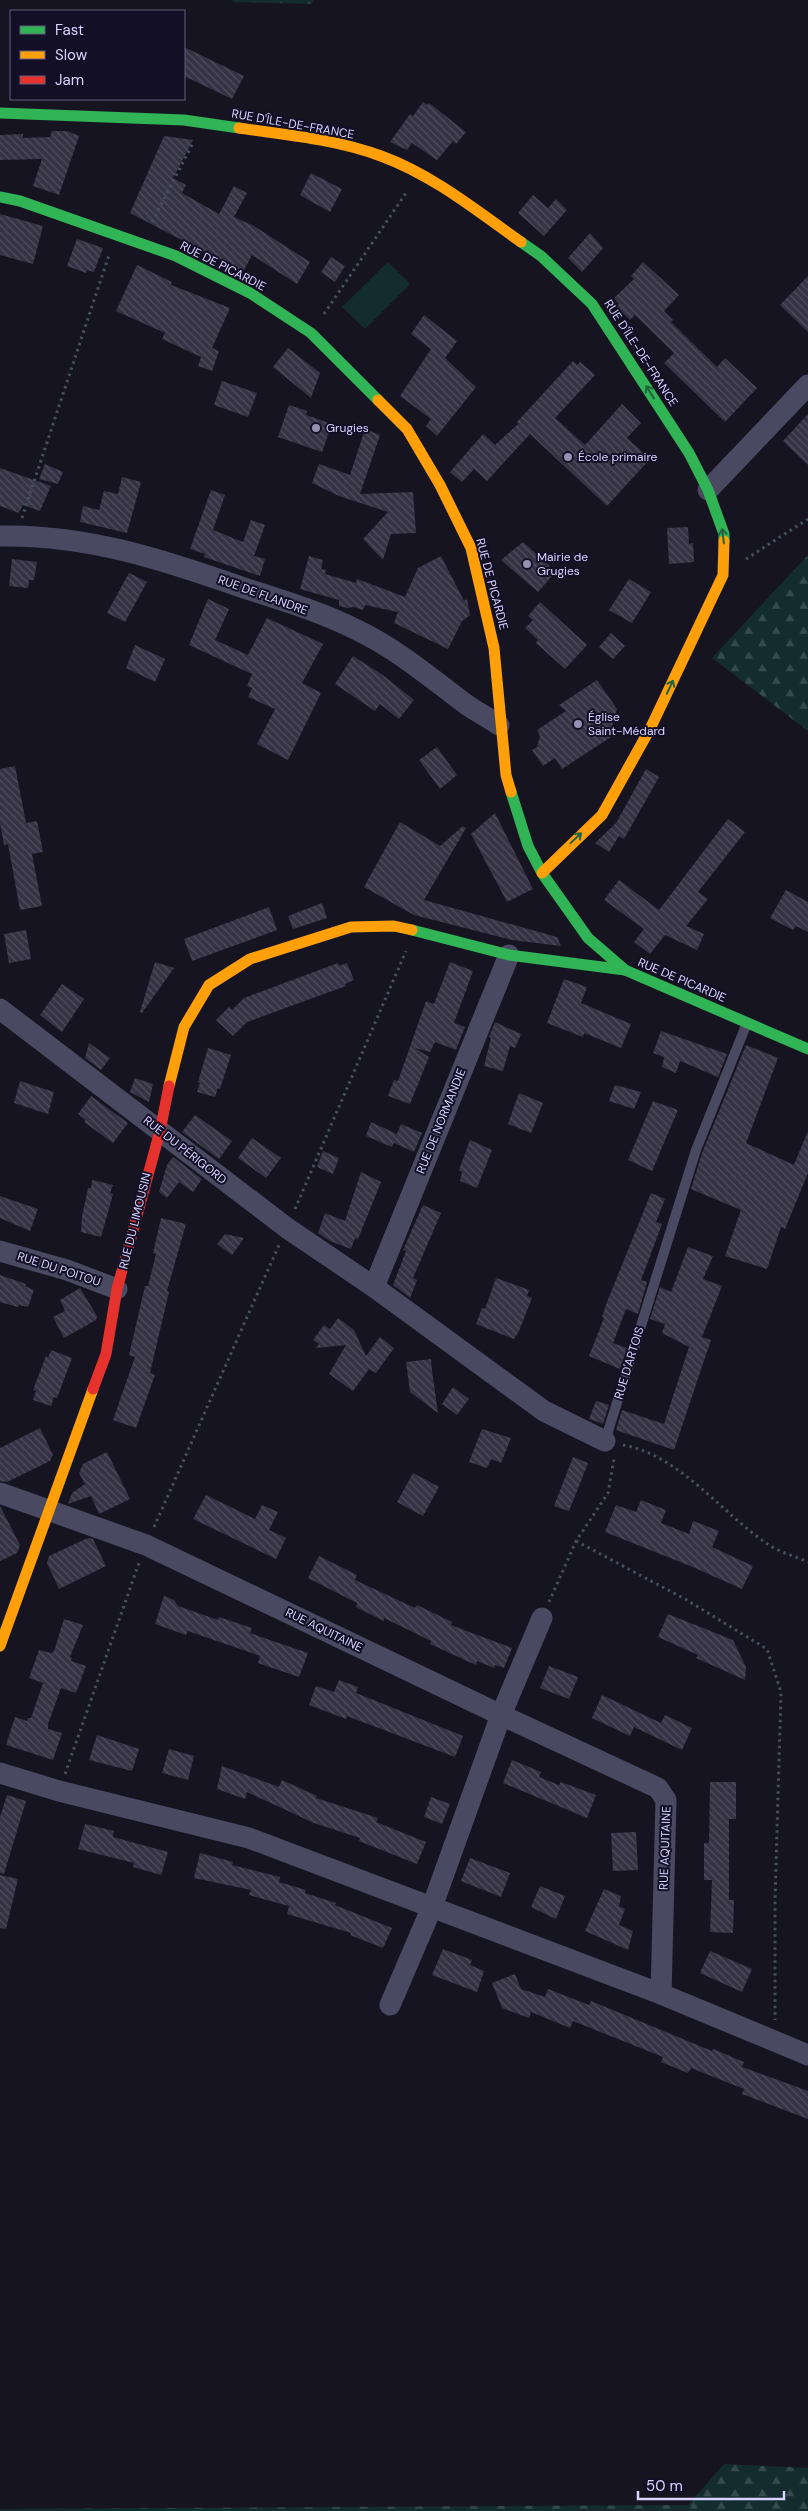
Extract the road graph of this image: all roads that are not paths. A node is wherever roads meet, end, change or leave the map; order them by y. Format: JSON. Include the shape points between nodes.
{"nodes":[{"id":1,"x":0,"y":113,"type":"edge"},
{"id":2,"x":0,"y":197,"type":"edge"},
{"id":3,"x":808,"y":385,"type":"edge"},
{"id":4,"x":708,"y":490,"type":"junction"},
{"id":5,"x":8,"y":536,"type":"edge"},
{"id":6,"x":500,"y":725,"type":"junction"},
{"id":7,"x":542,"y":873,"type":"junction"},
{"id":8,"x":509,"y":955,"type":"junction"},
{"id":9,"x":625,"y":970,"type":"junction"},
{"id":10,"x":0,"y":1009,"type":"edge"},
{"id":11,"x":747,"y":1022,"type":"junction"},
{"id":12,"x":808,"y":1049,"type":"edge"},
{"id":13,"x":160,"y":1131,"type":"junction"},
{"id":14,"x":0,"y":1251,"type":"edge"},
{"id":15,"x":374,"y":1287,"type":"junction"},
{"id":16,"x":117,"y":1289,"type":"junction"},
{"id":17,"x":611,"y":1442,"type":"joint"},
{"id":18,"x":0,"y":1493,"type":"edge"},
{"id":19,"x":49,"y":1509,"type":"junction"},
{"id":20,"x":542,"y":1618,"type":"road end"},
{"id":21,"x":0,"y":1646,"type":"edge"},
{"id":22,"x":502,"y":1715,"type":"junction"},
{"id":23,"x":0,"y":1773,"type":"edge"},
{"id":24,"x":432,"y":1907,"type":"junction"},
{"id":25,"x":661,"y":1994,"type":"junction"},
{"id":26,"x":390,"y":2004,"type":"dead end"},
{"id":27,"x":808,"y":2055,"type":"edge"}],
"edges":[{"from":4,"to":1,"type":"street","name":"RUE D'ÎLE-DE-FRANCE","one_way":true,"via":[[689,453],[592,304],[541,256],[445,188],[419,174],[382,156],[337,143],[184,120]]},
{"from":2,"to":6,"type":"street","name":"RUE DE PICARDIE","via":[[142,242],[250,293],[311,333],[406,429],[440,485],[471,548],[494,648]]},
{"from":3,"to":4,"type":"street"},
{"from":7,"to":4,"type":"street","name":"RUE D'ÎLE-DE-FRANCE","one_way":true,"via":[[602,815],[651,727],[723,575],[724,534]]},
{"from":5,"to":6,"type":"street","name":"RUE DE FLANDRE","via":[[87,541],[155,557],[294,605],[358,630]]},
{"from":6,"to":7,"type":"street","name":"RUE DE PICARDIE","via":[[506,774],[516,812]]},
{"from":7,"to":9,"type":"street","name":"RUE DE PICARDIE","via":[[588,938]]},
{"from":8,"to":9,"type":"street","name":"RUE DU LIMOUSIN"},
{"from":8,"to":13,"type":"street","name":"RUE DU LIMOUSIN","via":[[394,926],[351,927],[250,959],[209,985],[184,1026]]},
{"from":8,"to":15,"type":"street","name":"RUE DE NORMANDIE"},
{"from":9,"to":11,"type":"street","name":"RUE DE PICARDIE"},
{"from":10,"to":13,"type":"street","name":"RUE DU PÉRIGORD"},
{"from":11,"to":12,"type":"street","name":"RUE DE PICARDIE"},
{"from":11,"to":17,"type":"lane","name":"RUE D'ARTOIS","via":[[696,1150]]},
{"from":13,"to":15,"type":"street","name":"RUE DU PÉRIGORD","via":[[287,1228]]},
{"from":13,"to":16,"type":"street","name":"RUE DU LIMOUSIN"},
{"from":14,"to":16,"type":"street","name":"RUE DU POITOU","via":[[67,1270]]},
{"from":15,"to":17,"type":"street","via":[[544,1411]]},
{"from":16,"to":19,"type":"street","name":"RUE DU LIMOUSIN","via":[[106,1354]]},
{"from":18,"to":19,"type":"street","name":"RUE AQUITAINE"},
{"from":19,"to":21,"type":"street","name":"RUE DU LIMOUSIN"},
{"from":19,"to":22,"type":"street","name":"RUE AQUITAINE","via":[[146,1545]]},
{"from":20,"to":22,"type":"street"},
{"from":22,"to":24,"type":"street"},
{"from":22,"to":25,"type":"street","name":"RUE AQUITAINE","via":[[658,1788],[666,1800]]},
{"from":23,"to":24,"type":"street","via":[[58,1791],[249,1838]]},
{"from":24,"to":25,"type":"street"},
{"from":24,"to":26,"type":"street"},
{"from":25,"to":27,"type":"street"}]}
